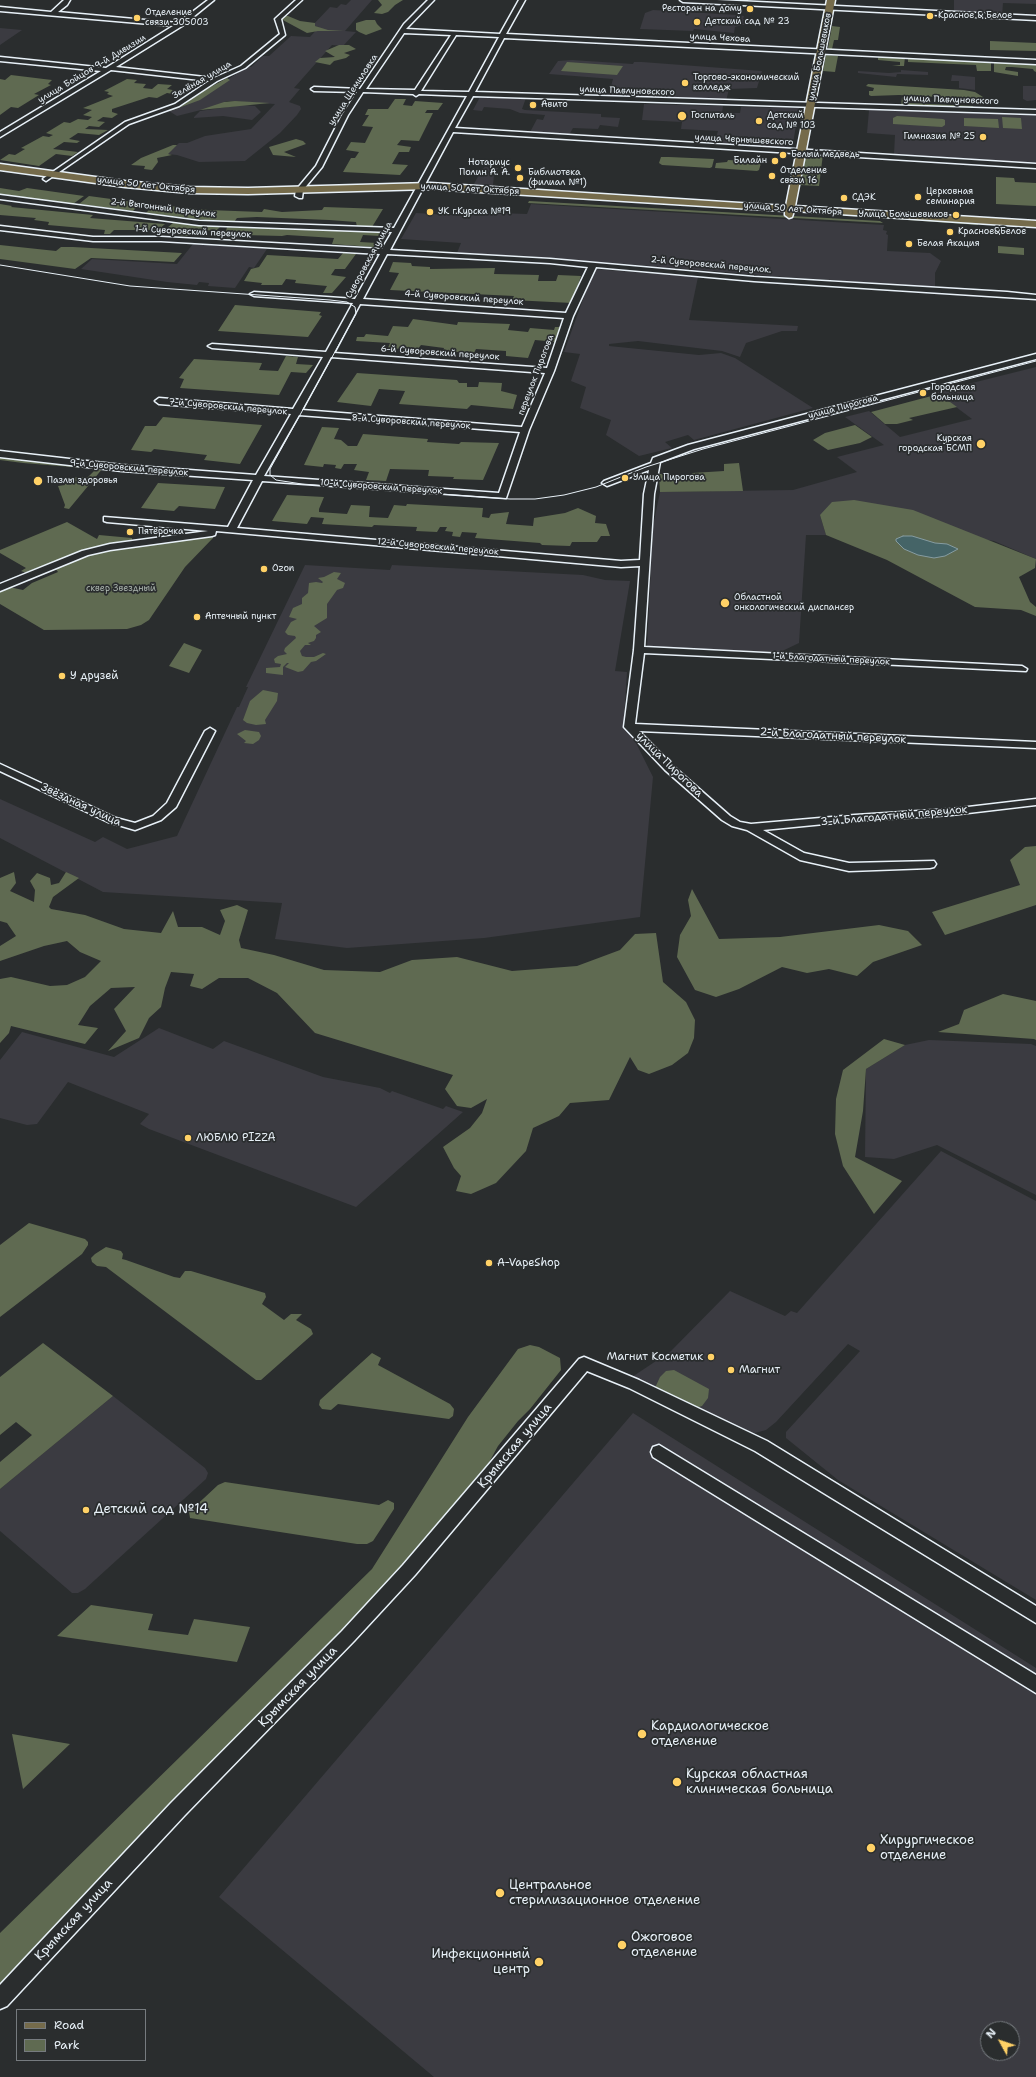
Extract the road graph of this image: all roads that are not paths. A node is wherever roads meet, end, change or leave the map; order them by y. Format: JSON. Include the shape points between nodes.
{"nodes":[{"id":1,"x":66,"y":0,"type":"edge"},
{"id":2,"x":211,"y":0,"type":"edge"},
{"id":3,"x":299,"y":0,"type":"edge"},
{"id":4,"x":431,"y":0,"type":"edge"},
{"id":5,"x":522,"y":0,"type":"edge"},
{"id":6,"x":683,"y":0,"type":"edge"},
{"id":7,"x":831,"y":4,"type":"edge"},
{"id":8,"x":0,"y":9,"type":"edge"},
{"id":9,"x":52,"y":14,"type":"junction"},
{"id":10,"x":1036,"y":18,"type":"edge"},
{"id":11,"x":180,"y":24,"type":"junction"},
{"id":12,"x":403,"y":31,"type":"junction"},
{"id":13,"x":455,"y":33,"type":"junction"},
{"id":14,"x":503,"y":35,"type":"junction"},
{"id":15,"x":822,"y":52,"type":"junction"},
{"id":16,"x":0,"y":59,"type":"edge"},
{"id":17,"x":1036,"y":62,"type":"edge"},
{"id":18,"x":108,"y":69,"type":"junction"},
{"id":19,"x":215,"y":80,"type":"junction"},
{"id":20,"x":314,"y":90,"type":"dead end"},
{"id":21,"x":362,"y":91,"type":"junction"},
{"id":22,"x":416,"y":94,"type":"junction"},
{"id":23,"x":471,"y":95,"type":"junction"},
{"id":24,"x":810,"y":105,"type":"junction"},
{"id":25,"x":1036,"y":112,"type":"edge"},
{"id":26,"x":451,"y":130,"type":"junction"},
{"id":27,"x":0,"y":135,"type":"edge"},
{"id":28,"x":801,"y":152,"type":"junction"},
{"id":29,"x":0,"y":166,"type":"edge"},
{"id":30,"x":1036,"y":166,"type":"edge"},
{"id":31,"x":0,"y":173,"type":"edge"},
{"id":32,"x":49,"y":177,"type":"junction"},
{"id":33,"x":418,"y":190,"type":"junction"},
{"id":34,"x":299,"y":193,"type":"junction"},
{"id":35,"x":0,"y":197,"type":"edge"},
{"id":36,"x":789,"y":212,"type":"junction"},
{"id":37,"x":1036,"y":224,"type":"edge"},
{"id":38,"x":0,"y":228,"type":"edge"},
{"id":39,"x":397,"y":230,"type":"junction"},
{"id":40,"x":1036,"y":230,"type":"edge"},
{"id":41,"x":385,"y":252,"type":"junction"},
{"id":42,"x":593,"y":265,"type":"junction"},
{"id":43,"x":254,"y":294,"type":"dead end"},
{"id":44,"x":1036,"y":297,"type":"edge"},
{"id":45,"x":358,"y":301,"type":"junction"},
{"id":46,"x":569,"y":316,"type":"junction"},
{"id":47,"x":212,"y":346,"type":"dead end"},
{"id":48,"x":329,"y":354,"type":"junction"},
{"id":49,"x":1036,"y":356,"type":"edge"},
{"id":50,"x":550,"y":372,"type":"junction"},
{"id":51,"x":159,"y":401,"type":"dead end"},
{"id":52,"x":296,"y":413,"type":"junction"},
{"id":53,"x":525,"y":430,"type":"junction"},
{"id":54,"x":0,"y":454,"type":"edge"},
{"id":55,"x":655,"y":465,"type":"junction"},
{"id":56,"x":258,"y":479,"type":"junction"},
{"id":57,"x":608,"y":483,"type":"dead end"},
{"id":58,"x":503,"y":496,"type":"joint"},
{"id":59,"x":107,"y":519,"type":"dead end"},
{"id":60,"x":232,"y":529,"type":"junction"},
{"id":61,"x":644,"y":563,"type":"junction"},
{"id":62,"x":0,"y":588,"type":"edge"},
{"id":63,"x":639,"y":650,"type":"junction"},
{"id":64,"x":1022,"y":669,"type":"dead end"},
{"id":65,"x":629,"y":727,"type":"junction"},
{"id":66,"x":210,"y":732,"type":"dead end"},
{"id":67,"x":1036,"y":745,"type":"edge"},
{"id":68,"x":0,"y":767,"type":"edge"},
{"id":69,"x":1036,"y":802,"type":"edge"},
{"id":70,"x":751,"y":828,"type":"junction"},
{"id":71,"x":930,"y":864,"type":"dead end"},
{"id":72,"x":659,"y":1452,"type":"dead end"},
{"id":73,"x":1036,"y":1615,"type":"edge"},
{"id":74,"x":1036,"y":1685,"type":"edge"},
{"id":75,"x":0,"y":1999,"type":"edge"}],
"edges":[{"from":1,"to":9,"type":"street","via":[[65,4]]},
{"from":2,"to":11,"type":"street","name":"улица Бойцов 9-й Дивизии"},
{"from":3,"to":19,"type":"street","name":"Зелёная улица","via":[[278,19],[283,34],[243,67]]},
{"from":4,"to":12,"type":"street","name":"улица Щемиловка"},
{"from":5,"to":14,"type":"street","name":"Суворовская улица"},
{"from":6,"to":7,"type":"street"},
{"from":7,"to":10,"type":"street"},
{"from":7,"to":15,"type":"main road","name":"улица Большевиков"},
{"from":8,"to":9,"type":"street"},
{"from":9,"to":11,"type":"street"},
{"from":11,"to":18,"type":"street","name":"улица Бойцов 9-й Дивизии"},
{"from":12,"to":13,"type":"street","name":"улица Чехова"},
{"from":12,"to":21,"type":"street","name":"улица Щемиловка"},
{"from":13,"to":14,"type":"street","name":"улица Чехова"},
{"from":13,"to":22,"type":"street"},
{"from":14,"to":15,"type":"street","name":"улица Чехова"},
{"from":14,"to":23,"type":"street","name":"Суворовская улица"},
{"from":15,"to":17,"type":"street","name":"улица Чехова"},
{"from":15,"to":24,"type":"main road","name":"улица Большевиков"},
{"from":16,"to":18,"type":"street"},
{"from":18,"to":19,"type":"street"},
{"from":18,"to":27,"type":"street","name":"улица Бойцов 9-й Дивизии"},
{"from":19,"to":32,"type":"street","name":"Зелёная улица","via":[[177,105],[127,123]]},
{"from":20,"to":21,"type":"street","name":"улица Павлуновского"},
{"from":21,"to":22,"type":"street","name":"улица Павлуновского"},
{"from":21,"to":34,"type":"street","name":"улица Щемиловка","via":[[345,115],[319,167]]},
{"from":22,"to":23,"type":"street","name":"улица Павлуновского"},
{"from":23,"to":24,"type":"street","name":"улица Павлуновского"},
{"from":23,"to":26,"type":"street","name":"Суворовская улица"},
{"from":24,"to":25,"type":"street","name":"улица Павлуновского"},
{"from":24,"to":28,"type":"main road","name":"улица Большевиков"},
{"from":26,"to":28,"type":"street","name":"улица Чернышевского"},
{"from":26,"to":33,"type":"street","name":"Суворовская улица"},
{"from":28,"to":30,"type":"street","name":"улица Чернышевского"},
{"from":28,"to":36,"type":"main road","name":"улица Большевиков"},
{"from":29,"to":32,"type":"main road","name":"улица 50 лет Октября"},
{"from":31,"to":32,"type":"main road","name":"улица 50 лет Октября"},
{"from":32,"to":34,"type":"main road","name":"улица 50 лет Октября","via":[[168,194],[218,196]]},
{"from":33,"to":34,"type":"main road","name":"улица 50 лет Октября"},
{"from":33,"to":36,"type":"main road","name":"улица 50 лет Октября"},
{"from":33,"to":39,"type":"street","name":"Суворовская улица"},
{"from":35,"to":39,"type":"street","name":"2-й Выгонный переулок","via":[[199,223]]},
{"from":36,"to":37,"type":"main road","name":"улица 50 лет Октября"},
{"from":36,"to":40,"type":"main road","name":"улица 50 лет Октября"},
{"from":38,"to":41,"type":"street","name":"1-й Суворовский переулок","via":[[93,239],[203,241]]},
{"from":39,"to":41,"type":"street","name":"Суворовская улица"},
{"from":41,"to":42,"type":"street","name":"2-й Суворовский переулок."},
{"from":41,"to":45,"type":"street","name":"Суворовская улица"},
{"from":42,"to":44,"type":"street","name":"2-й Суворовский переулок.","via":[[754,279]]},
{"from":42,"to":46,"type":"street","name":"переулок Пирогова"},
{"from":43,"to":45,"type":"street","name":"4-й Суворовский переулок"},
{"from":45,"to":46,"type":"street","name":"4-й Суворовский переулок"},
{"from":45,"to":48,"type":"street","name":"Суворовская улица"},
{"from":46,"to":50,"type":"street","name":"переулок Пирогова"},
{"from":47,"to":48,"type":"street","name":"6-й Суворовский переулок"},
{"from":48,"to":50,"type":"street","name":"6-й Суворовский переулок"},
{"from":48,"to":52,"type":"street","name":"Суворовская улица"},
{"from":49,"to":55,"type":"street","name":"улица Пирогова","via":[[691,447],[656,460]]},
{"from":50,"to":53,"type":"street","name":"переулок Пирогова"},
{"from":51,"to":52,"type":"street","name":"7-й Суворовский переулок"},
{"from":52,"to":53,"type":"street","name":"8-й Суворовский переулок"},
{"from":52,"to":56,"type":"street","name":"Суворовская улица"},
{"from":53,"to":58,"type":"street","name":"переулок Пирогова"},
{"from":54,"to":56,"type":"street","name":"9-й Суворовский переулок","via":[[122,468]]},
{"from":55,"to":57,"type":"street","name":"улица Пирогова"},
{"from":55,"to":61,"type":"street","name":"улица Пирогова","via":[[649,494]]},
{"from":56,"to":58,"type":"street","name":"10-й Суворовский переулок"},
{"from":56,"to":60,"type":"street","name":"Суворовская улица"},
{"from":59,"to":60,"type":"street"},
{"from":60,"to":61,"type":"street","name":"12-й Суворовский переулок","via":[[621,564]]},
{"from":60,"to":62,"type":"street","via":[[85,553]]},
{"from":61,"to":63,"type":"street","name":"улица Пирогова"},
{"from":63,"to":64,"type":"street","name":"1-й Благодатный переулок"},
{"from":63,"to":65,"type":"street","name":"улица Пирогова"},
{"from":65,"to":67,"type":"street","name":"2-й Благодатный переулок"},
{"from":65,"to":70,"type":"street","name":"улица Пирогова","via":[[669,768],[726,818]]},
{"from":66,"to":68,"type":"street","name":"Звёздная улица","via":[[172,805],[157,818],[135,826],[112,820]]},
{"from":69,"to":70,"type":"street","name":"3-й Благодатный переулок","via":[[951,812]]},
{"from":70,"to":71,"type":"street","name":"улица Пирогова","via":[[790,852],[830,864],[849,867]]},
{"from":72,"to":74,"type":"street"},
{"from":73,"to":75,"type":"street","name":"Крымская улица","via":[[761,1446],[634,1384],[584,1363],[410,1570],[178,1809]]}]}
